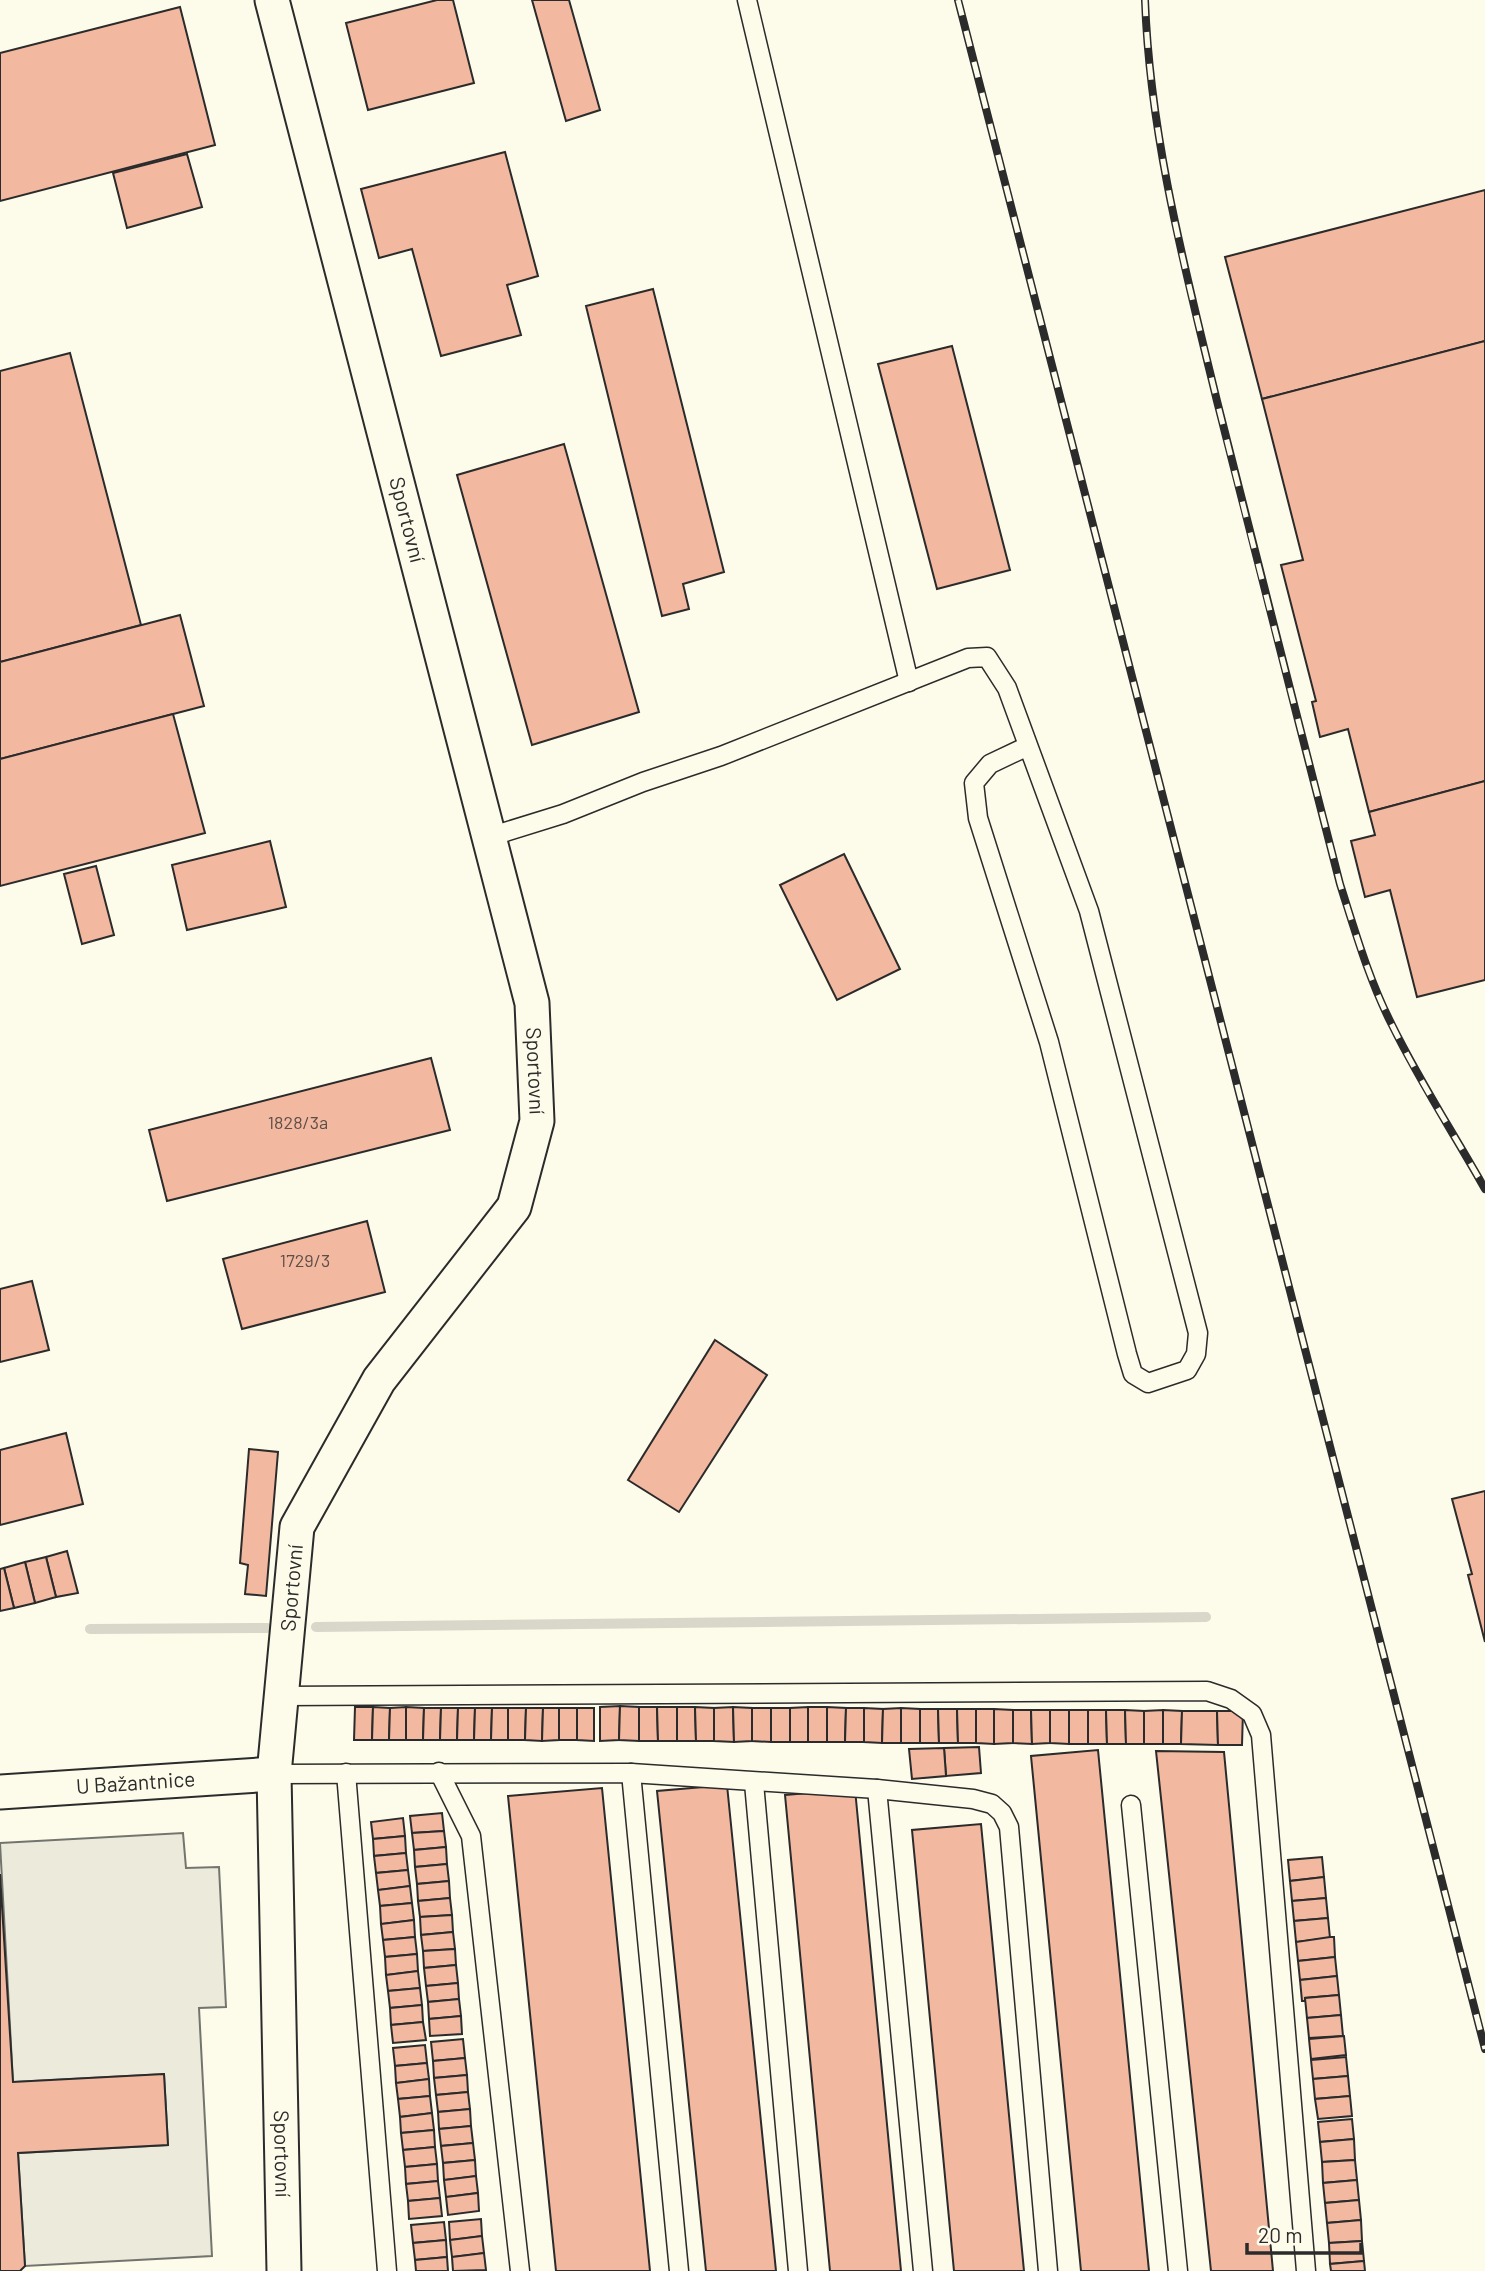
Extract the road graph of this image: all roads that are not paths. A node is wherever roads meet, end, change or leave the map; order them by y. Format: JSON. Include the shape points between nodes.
{"nodes":[{"id":1,"x":272,"y":0,"type":"edge"},
{"id":2,"x":747,"y":0,"type":"edge"},
{"id":3,"x":909,"y":682,"type":"junction"},
{"id":4,"x":1028,"y":746,"type":"junction"},
{"id":5,"x":489,"y":837,"type":"junction"},
{"id":6,"x":281,"y":1696,"type":"junction"},
{"id":7,"x":439,"y":1772,"type":"junction"},
{"id":8,"x":346,"y":1773,"type":"junction"},
{"id":9,"x":631,"y":1773,"type":"junction"},
{"id":10,"x":274,"y":1774,"type":"junction"},
{"id":11,"x":754,"y":1783,"type":"junction"},
{"id":12,"x":877,"y":1789,"type":"junction"},
{"id":13,"x":0,"y":1792,"type":"edge"},
{"id":14,"x":1131,"y":1805,"type":"dead end"},
{"id":15,"x":284,"y":2271,"type":"edge"},
{"id":16,"x":387,"y":2271,"type":"edge"},
{"id":17,"x":520,"y":2271,"type":"edge"},
{"id":18,"x":679,"y":2271,"type":"edge"},
{"id":19,"x":798,"y":2271,"type":"edge"},
{"id":20,"x":923,"y":2271,"type":"edge"},
{"id":21,"x":1048,"y":2271,"type":"edge"},
{"id":22,"x":1178,"y":2271,"type":"edge"},
{"id":23,"x":1306,"y":2271,"type":"edge"}],
"edges":[{"from":1,"to":5,"type":"street","name":"Sportovní"},
{"from":2,"to":3,"type":"lane"},
{"from":3,"to":4,"type":"lane","via":[[968,658],[987,657],[1007,688]]},
{"from":3,"to":5,"type":"lane","via":[[563,814]]},
{"from":4,"to":4,"type":"lane","via":[[990,765],[974,783],[978,818],[1049,1042],[1133,1374],[1148,1383],[1187,1370],[1196,1354],[1198,1333],[1089,911]]},
{"from":5,"to":6,"type":"street","name":"Sportovní","via":[[532,1003],[537,1121],[514,1206],[379,1380],[297,1527]]},
{"from":6,"to":10,"type":"street","name":"Sportovní"},
{"from":6,"to":23,"type":"lane","via":[[1206,1691],[1231,1699],[1252,1714],[1261,1735]]},
{"from":7,"to":8,"type":"lane"},
{"from":7,"to":9,"type":"lane"},
{"from":7,"to":17,"type":"lane","via":[[471,1836]]},
{"from":8,"to":10,"type":"lane"},
{"from":8,"to":16,"type":"lane"},
{"from":9,"to":11,"type":"lane"},
{"from":9,"to":18,"type":"lane"},
{"from":10,"to":13,"type":"street","name":"U Bažantnice"},
{"from":10,"to":15,"type":"street","name":"Sportovní"},
{"from":11,"to":12,"type":"lane"},
{"from":11,"to":19,"type":"lane"},
{"from":12,"to":20,"type":"lane"},
{"from":12,"to":21,"type":"lane","via":[[992,1804],[1009,1827]]},
{"from":14,"to":22,"type":"lane"}]}
